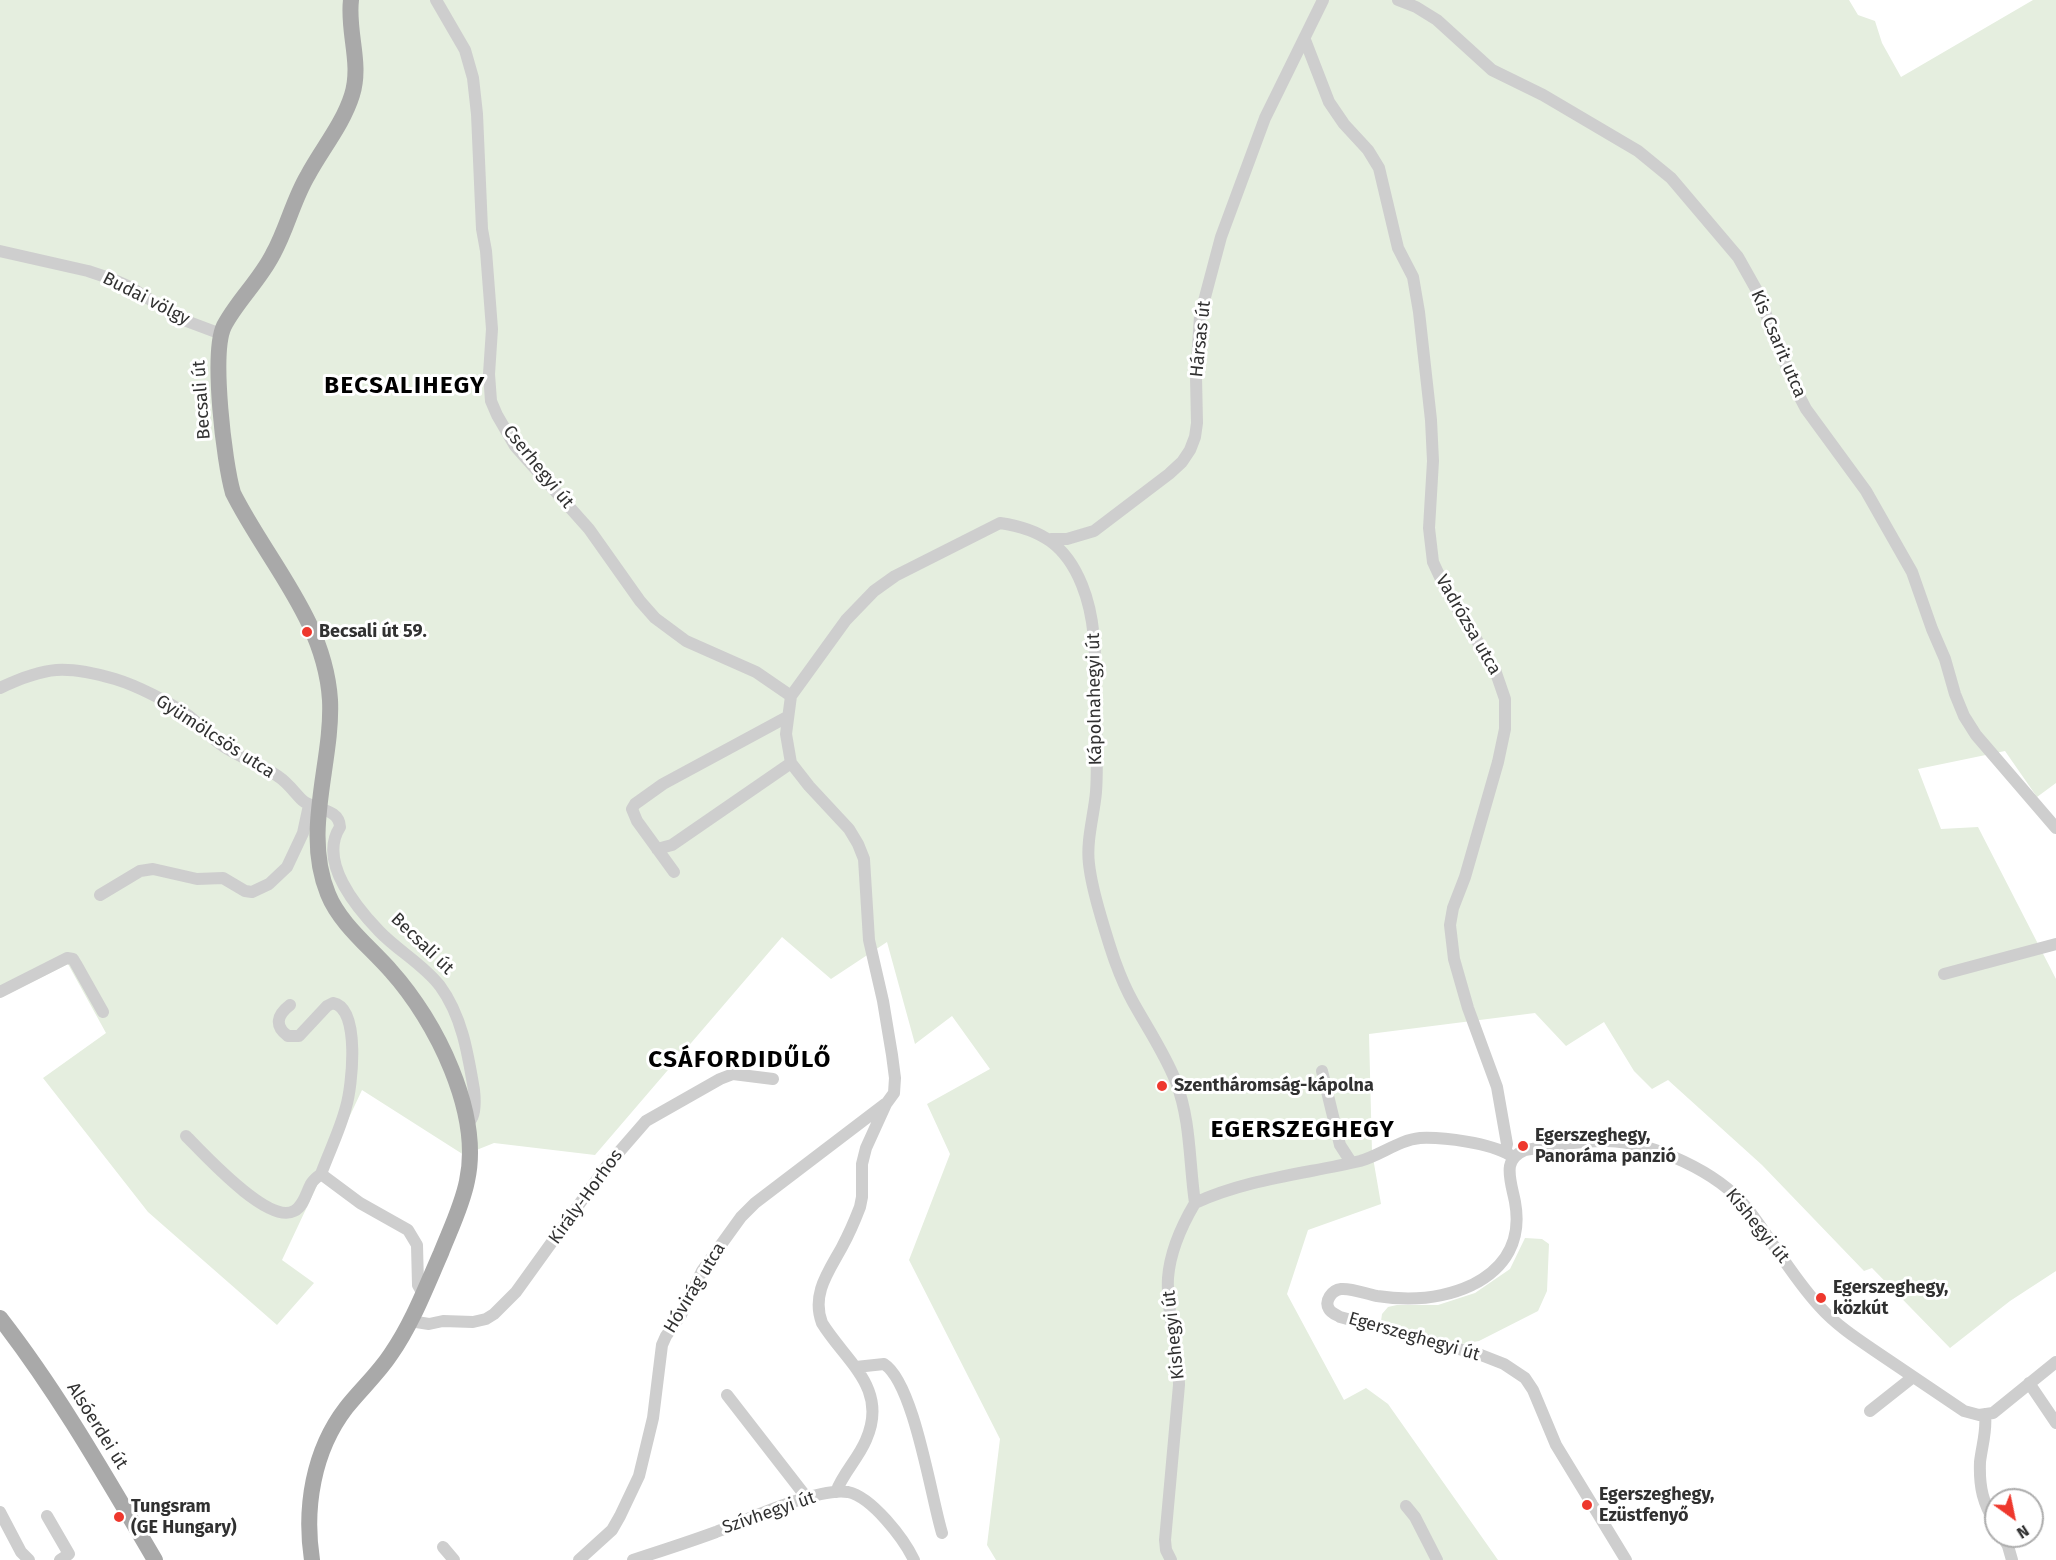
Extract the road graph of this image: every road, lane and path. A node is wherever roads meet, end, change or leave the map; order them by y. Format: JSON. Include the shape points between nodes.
{"nodes":[{"id":1,"x":351,"y":0,"type":"edge"},
{"id":2,"x":436,"y":0,"type":"edge"},
{"id":3,"x":1323,"y":0,"type":"edge"},
{"id":4,"x":1398,"y":0,"type":"edge"},
{"id":5,"x":1305,"y":40,"type":"junction"},
{"id":6,"x":0,"y":251,"type":"edge"},
{"id":7,"x":221,"y":334,"type":"junction"},
{"id":8,"x":1051,"y":539,"type":"junction"},
{"id":9,"x":0,"y":688,"type":"edge"},
{"id":10,"x":790,"y":696,"type":"junction"},
{"id":11,"x":787,"y":717,"type":"junction"},
{"id":12,"x":791,"y":763,"type":"junction"},
{"id":13,"x":314,"y":806,"type":"junction"},
{"id":14,"x":2056,"y":828,"type":"edge"},
{"id":15,"x":657,"y":849,"type":"junction"},
{"id":16,"x":674,"y":872,"type":"dead end"},
{"id":17,"x":100,"y":895,"type":"dead end"},
{"id":18,"x":2056,"y":944,"type":"edge"},
{"id":19,"x":1944,"y":974,"type":"dead end"},
{"id":20,"x":0,"y":992,"type":"edge"},
{"id":21,"x":290,"y":1005,"type":"dead end"},
{"id":22,"x":103,"y":1012,"type":"dead end"},
{"id":23,"x":1322,"y":1071,"type":"dead end"},
{"id":24,"x":773,"y":1079,"type":"dead end"},
{"id":25,"x":886,"y":1104,"type":"junction"},
{"id":26,"x":467,"y":1123,"type":"junction"},
{"id":27,"x":186,"y":1136,"type":"dead end"},
{"id":28,"x":1509,"y":1155,"type":"junction"},
{"id":29,"x":1351,"y":1162,"type":"junction"},
{"id":30,"x":321,"y":1173,"type":"junction"},
{"id":31,"x":1195,"y":1203,"type":"junction"},
{"id":32,"x":423,"y":1294,"type":"junction"},
{"id":33,"x":0,"y":1318,"type":"edge"},
{"id":34,"x":410,"y":1321,"type":"junction"},
{"id":35,"x":2056,"y":1362,"type":"edge"},
{"id":36,"x":856,"y":1367,"type":"junction"},
{"id":37,"x":1914,"y":1377,"type":"junction"},
{"id":38,"x":2029,"y":1383,"type":"junction"},
{"id":39,"x":727,"y":1395,"type":"dead end"},
{"id":40,"x":1870,"y":1411,"type":"dead end"},
{"id":41,"x":1985,"y":1414,"type":"junction"},
{"id":42,"x":2056,"y":1423,"type":"edge"},
{"id":43,"x":836,"y":1492,"type":"junction"},
{"id":44,"x":807,"y":1498,"type":"junction"},
{"id":45,"x":1984,"y":1502,"type":"edge"},
{"id":46,"x":1406,"y":1506,"type":"dead end"},
{"id":47,"x":0,"y":1512,"type":"edge"},
{"id":48,"x":47,"y":1516,"type":"dead end"},
{"id":49,"x":942,"y":1533,"type":"dead end"},
{"id":50,"x":443,"y":1547,"type":"dead end"},
{"id":51,"x":29,"y":1560,"type":"edge"},
{"id":52,"x":60,"y":1560,"type":"edge"},
{"id":53,"x":155,"y":1560,"type":"edge"},
{"id":54,"x":312,"y":1560,"type":"edge"},
{"id":55,"x":454,"y":1560,"type":"edge"},
{"id":56,"x":579,"y":1560,"type":"edge"},
{"id":57,"x":633,"y":1560,"type":"edge"},
{"id":58,"x":914,"y":1560,"type":"edge"},
{"id":59,"x":1171,"y":1560,"type":"edge"},
{"id":60,"x":1437,"y":1560,"type":"edge"},
{"id":61,"x":1626,"y":1560,"type":"edge"}],
"edges":[{"from":1,"to":7,"type":"main road","name":"Becsali út","via":[[356,66],[350,99],[303,183],[268,263]]},
{"from":2,"to":10,"type":"street","name":"Cserhegyi út","via":[[465,50],[473,78],[492,329],[489,374],[496,415],[515,446],[589,529],[655,618],[686,641],[756,672]]},
{"from":3,"to":5,"type":"street"},
{"from":4,"to":14,"type":"street","name":"Kis Csarit utca","via":[[1437,20],[1492,70],[1638,151],[1671,178],[1738,257],[1756,289],[1806,409],[1866,491],[1912,572],[1970,726]]},
{"from":5,"to":8,"type":"street","name":"Hársas út","via":[[1265,118],[1212,267],[1200,316],[1196,437],[1190,450],[1169,474],[1094,531]]},
{"from":5,"to":28,"type":"street","name":"Vadrózsa utca","via":[[1329,102],[1379,168],[1398,248],[1413,278],[1431,420],[1429,528],[1433,562],[1495,670],[1505,699],[1498,762],[1450,925],[1462,989],[1497,1087]]},
{"from":6,"to":7,"type":"street","name":"Budai völgy","via":[[112,279],[182,320]]},
{"from":7,"to":13,"type":"main road","name":"Becsali út","via":[[218,352],[224,445],[233,493],[302,610],[327,681],[329,732]]},
{"from":8,"to":10,"type":"street","via":[[1000,523],[895,576],[857,607]]},
{"from":8,"to":31,"type":"street","name":"Kápolnahegyi út","via":[[1082,582],[1092,616],[1097,789],[1088,863],[1094,894],[1114,962],[1167,1061],[1185,1108]]},
{"from":9,"to":13,"type":"street","name":"Gyümölcsös utca","via":[[45,670],[63,669],[130,685],[189,717],[224,747],[279,777]]},
{"from":10,"to":11,"type":"street"},
{"from":11,"to":12,"type":"street"},
{"from":11,"to":15,"type":"street","via":[[663,784],[635,804],[632,809],[637,822]]},
{"from":12,"to":15,"type":"street","via":[[672,845]]},
{"from":12,"to":25,"type":"street","via":[[849,829],[864,860],[869,940],[895,1078],[894,1093]]},
{"from":13,"to":17,"type":"street","via":[[287,867],[269,884],[252,892],[223,878],[196,879],[153,869],[140,871]]},
{"from":13,"to":26,"type":"main road","name":"Becsali út","via":[[328,894],[335,908],[406,989],[434,1029]]},
{"from":13,"to":26,"type":"street","name":"Becsali út","via":[[332,813],[340,822],[333,850],[340,876],[352,897],[380,932],[423,967],[451,1003],[466,1049],[475,1097],[473,1118]]},
{"from":15,"to":16,"type":"street"},
{"from":18,"to":19,"type":"street"},
{"from":20,"to":22,"type":"street","via":[[67,958],[73,959]]},
{"from":21,"to":30,"type":"street","via":[[279,1015],[278,1022],[288,1036],[299,1036],[333,1003],[342,1008],[349,1023],[352,1073],[346,1107]]},
{"from":23,"to":29,"type":"street","via":[[1340,1144]]},
{"from":24,"to":34,"type":"street","name":"Király-Horhos","via":[[733,1074],[646,1121],[606,1167],[516,1292],[494,1314],[473,1322]]},
{"from":25,"to":36,"type":"street","via":[[863,1156],[860,1207],[818,1299],[822,1323]]},
{"from":25,"to":56,"type":"street","name":"Hóvirág utca","via":[[755,1203],[702,1271],[662,1345],[653,1418],[635,1484],[612,1530]]},
{"from":26,"to":32,"type":"main road","name":"Becsali út","via":[[471,1154],[465,1191]]},
{"from":27,"to":30,"type":"street","via":[[230,1180],[278,1212],[297,1210]]},
{"from":28,"to":29,"type":"street","via":[[1467,1142],[1420,1138]]},
{"from":28,"to":37,"type":"street","name":"Kishegyi út","via":[[1616,1141],[1652,1150],[1714,1178],[1746,1207],[1827,1315]]},
{"from":28,"to":61,"type":"street","name":"Egerszeghegyi út","via":[[1517,1229],[1509,1252],[1491,1272],[1455,1291],[1409,1299],[1336,1290],[1330,1295],[1328,1307],[1346,1319],[1493,1360],[1525,1378],[1556,1444]]},
{"from":29,"to":31,"type":"street","via":[[1240,1186]]},
{"from":30,"to":32,"type":"street","via":[[360,1203],[408,1230],[417,1245],[418,1285]]},
{"from":31,"to":59,"type":"street","name":"Kishegyi út","via":[[1178,1236],[1168,1277],[1179,1365],[1165,1540]]},
{"from":32,"to":34,"type":"main road","name":"Becsali út"},
{"from":33,"to":53,"type":"main road","name":"Alsóerdei út","via":[[50,1386]]},
{"from":34,"to":54,"type":"main road","name":"Becsali út","via":[[392,1353],[345,1409],[327,1440],[310,1502]]},
{"from":35,"to":38,"type":"street"},
{"from":36,"to":43,"type":"street","via":[[872,1398],[872,1419],[866,1440]]},
{"from":36,"to":49,"type":"street","via":[[884,1364],[891,1369],[918,1433]]},
{"from":37,"to":40,"type":"street"},
{"from":37,"to":41,"type":"street","name":"Kishegyi út","via":[[1964,1411]]},
{"from":38,"to":41,"type":"street","via":[[1999,1409]]},
{"from":38,"to":42,"type":"street"},
{"from":39,"to":44,"type":"street"},
{"from":41,"to":45,"type":"street","via":[[1980,1462]]},
{"from":43,"to":44,"type":"street","name":"Szívhegyi út"},
{"from":43,"to":58,"type":"street","name":"Szívhegyi út","via":[[855,1495],[871,1506],[896,1531]]},
{"from":44,"to":57,"type":"street","name":"Szívhegyi út"},
{"from":46,"to":60,"type":"street"},
{"from":47,"to":51,"type":"street"},
{"from":48,"to":52,"type":"street","via":[[69,1554]]},
{"from":50,"to":55,"type":"street"}]}
